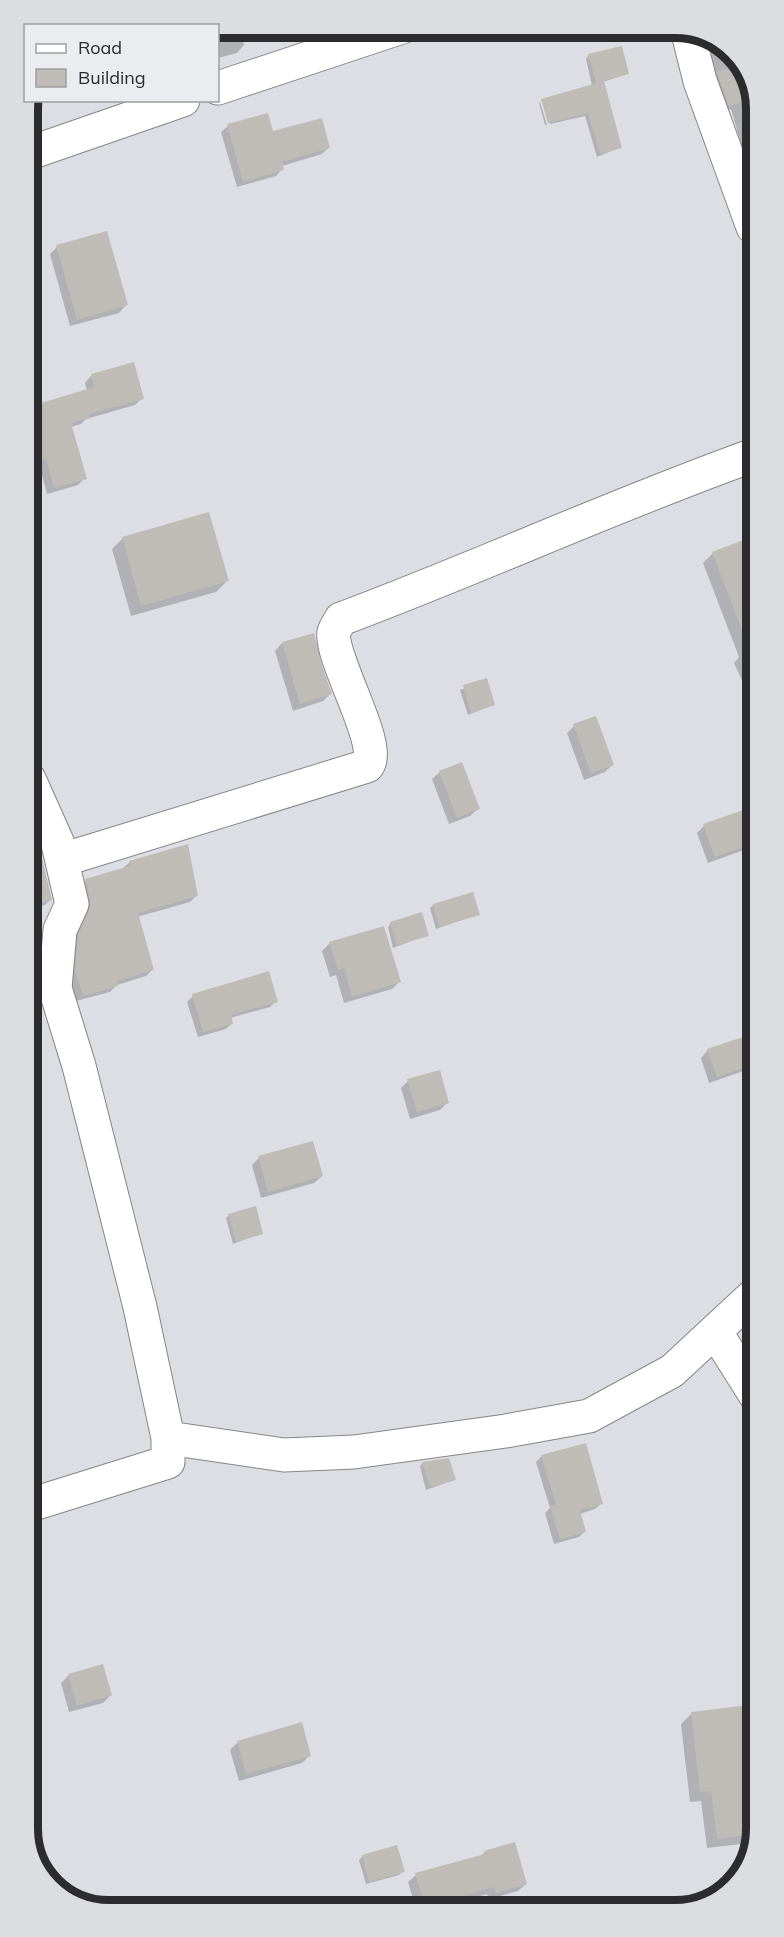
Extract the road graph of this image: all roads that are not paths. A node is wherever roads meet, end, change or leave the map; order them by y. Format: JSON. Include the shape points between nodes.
{"nodes":[{"id":1,"x":369,"y":38,"type":"edge"},
{"id":2,"x":690,"y":39,"type":"edge"},
{"id":3,"x":219,"y":88,"type":"edge"},
{"id":4,"x":177,"y":102,"type":"edge"},
{"id":5,"x":38,"y":150,"type":"edge"},
{"id":6,"x":746,"y":208,"type":"edge"},
{"id":7,"x":746,"y":458,"type":"edge"},
{"id":8,"x":38,"y":799,"type":"edge"},
{"id":9,"x":62,"y":861,"type":"junction"},
{"id":10,"x":746,"y":1302,"type":"edge"},
{"id":11,"x":715,"y":1331,"type":"junction"},
{"id":12,"x":746,"y":1380,"type":"edge"},
{"id":13,"x":168,"y":1438,"type":"junction"},
{"id":14,"x":38,"y":1503,"type":"edge"}],
"edges":[{"from":1,"to":3,"type":"street"},
{"from":2,"to":6,"type":"street","via":[[700,81]]},
{"from":4,"to":5,"type":"street"},
{"from":7,"to":9,"type":"street","via":[[341,620],[334,631],[336,648],[364,723],[371,758],[368,765]]},
{"from":8,"to":9,"type":"street"},
{"from":9,"to":13,"type":"street","via":[[72,904],[60,930],[55,988],[79,1066],[137,1296]]},
{"from":10,"to":11,"type":"street"},
{"from":11,"to":12,"type":"street"},
{"from":11,"to":13,"type":"street","via":[[672,1371],[589,1416],[354,1452],[284,1455]]},
{"from":13,"to":14,"type":"street","via":[[168,1462]]}]}
